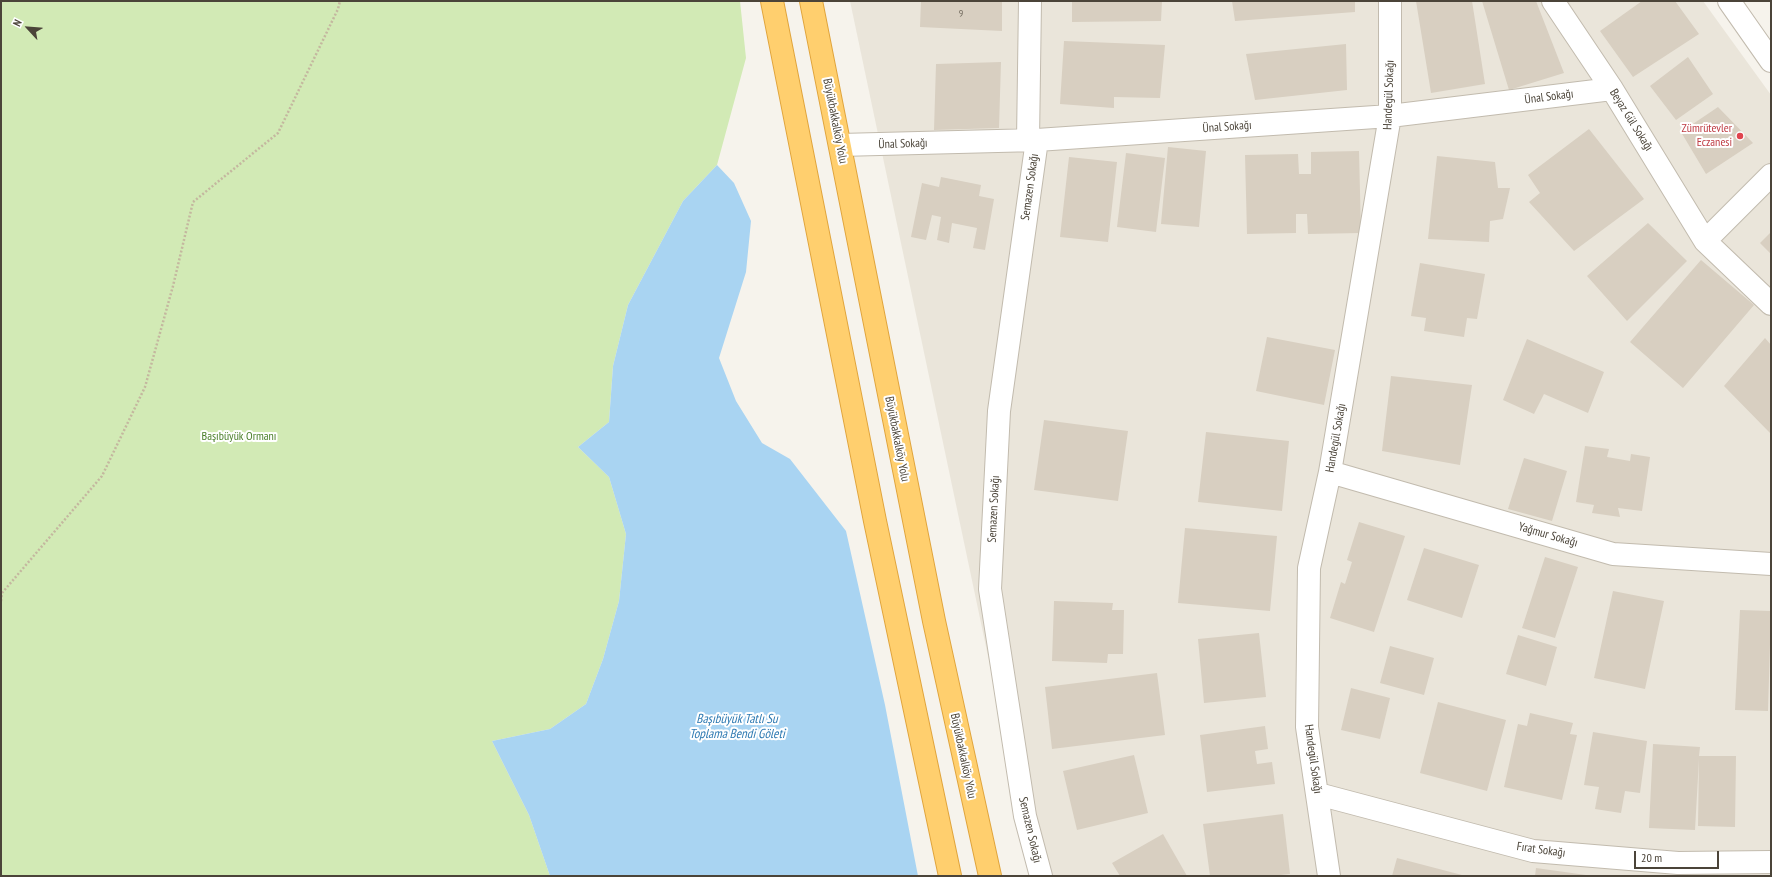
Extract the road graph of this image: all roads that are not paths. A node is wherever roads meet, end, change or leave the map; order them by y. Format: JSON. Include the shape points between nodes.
{"nodes":[{"id":1,"x":772,"y":1,"type":"edge"},
{"id":2,"x":811,"y":1,"type":"edge"},
{"id":3,"x":1030,"y":1,"type":"edge"},
{"id":4,"x":1390,"y":1,"type":"edge"},
{"id":5,"x":1553,"y":1,"type":"edge"},
{"id":6,"x":1732,"y":2,"type":"edge"},
{"id":7,"x":1771,"y":61,"type":"edge"},
{"id":8,"x":1612,"y":90,"type":"junction"},
{"id":9,"x":1390,"y":116,"type":"junction"},
{"id":10,"x":1033,"y":140,"type":"junction"},
{"id":11,"x":840,"y":145,"type":"junction"},
{"id":12,"x":1771,"y":175,"type":"edge"},
{"id":13,"x":1705,"y":241,"type":"junction"},
{"id":14,"x":1771,"y":304,"type":"edge"},
{"id":15,"x":1330,"y":472,"type":"junction"},
{"id":16,"x":1771,"y":564,"type":"edge"},
{"id":17,"x":1318,"y":794,"type":"junction"},
{"id":18,"x":1771,"y":862,"type":"edge"},
{"id":19,"x":950,"y":876,"type":"edge"},
{"id":20,"x":990,"y":876,"type":"edge"},
{"id":21,"x":1041,"y":876,"type":"edge"},
{"id":22,"x":1329,"y":876,"type":"edge"}],
"edges":[{"from":1,"to":19,"type":"highway","via":[[873,513]]},
{"from":2,"to":11,"type":"highway","name":"Büyükbakkalköy Yolu"},
{"from":3,"to":10,"type":"street","name":"Semazen Sokağı"},
{"from":4,"to":9,"type":"street","name":"Handegül Sokağı"},
{"from":5,"to":8,"type":"street","name":"Beyaz Gül Sokağı"},
{"from":6,"to":7,"type":"street"},
{"from":8,"to":9,"type":"street","name":"Ünal Sokağı"},
{"from":8,"to":13,"type":"street","name":"Beyaz Gül Sokağı"},
{"from":9,"to":10,"type":"street","name":"Ünal Sokağı"},
{"from":9,"to":15,"type":"street","name":"Handegül Sokağı"},
{"from":10,"to":11,"type":"street","name":"Ünal Sokağı"},
{"from":10,"to":21,"type":"street","name":"Semazen Sokağı","via":[[999,411],[990,589],[1025,816]]},
{"from":11,"to":20,"type":"highway","name":"Büyükbakkalköy Yolu","via":[[934,621]]},
{"from":12,"to":13,"type":"street"},
{"from":13,"to":14,"type":"street","name":"Beyaz Gül Sokağı"},
{"from":15,"to":16,"type":"street","name":"Yağmur Sokağı","via":[[1613,554]]},
{"from":15,"to":17,"type":"street","name":"Handegül Sokağı","via":[[1309,568],[1307,727]]},
{"from":17,"to":18,"type":"street","name":"Fırat Sokağı","via":[[1533,851],[1678,863]]},
{"from":17,"to":22,"type":"street","name":"Handegül Sokağı"}]}
